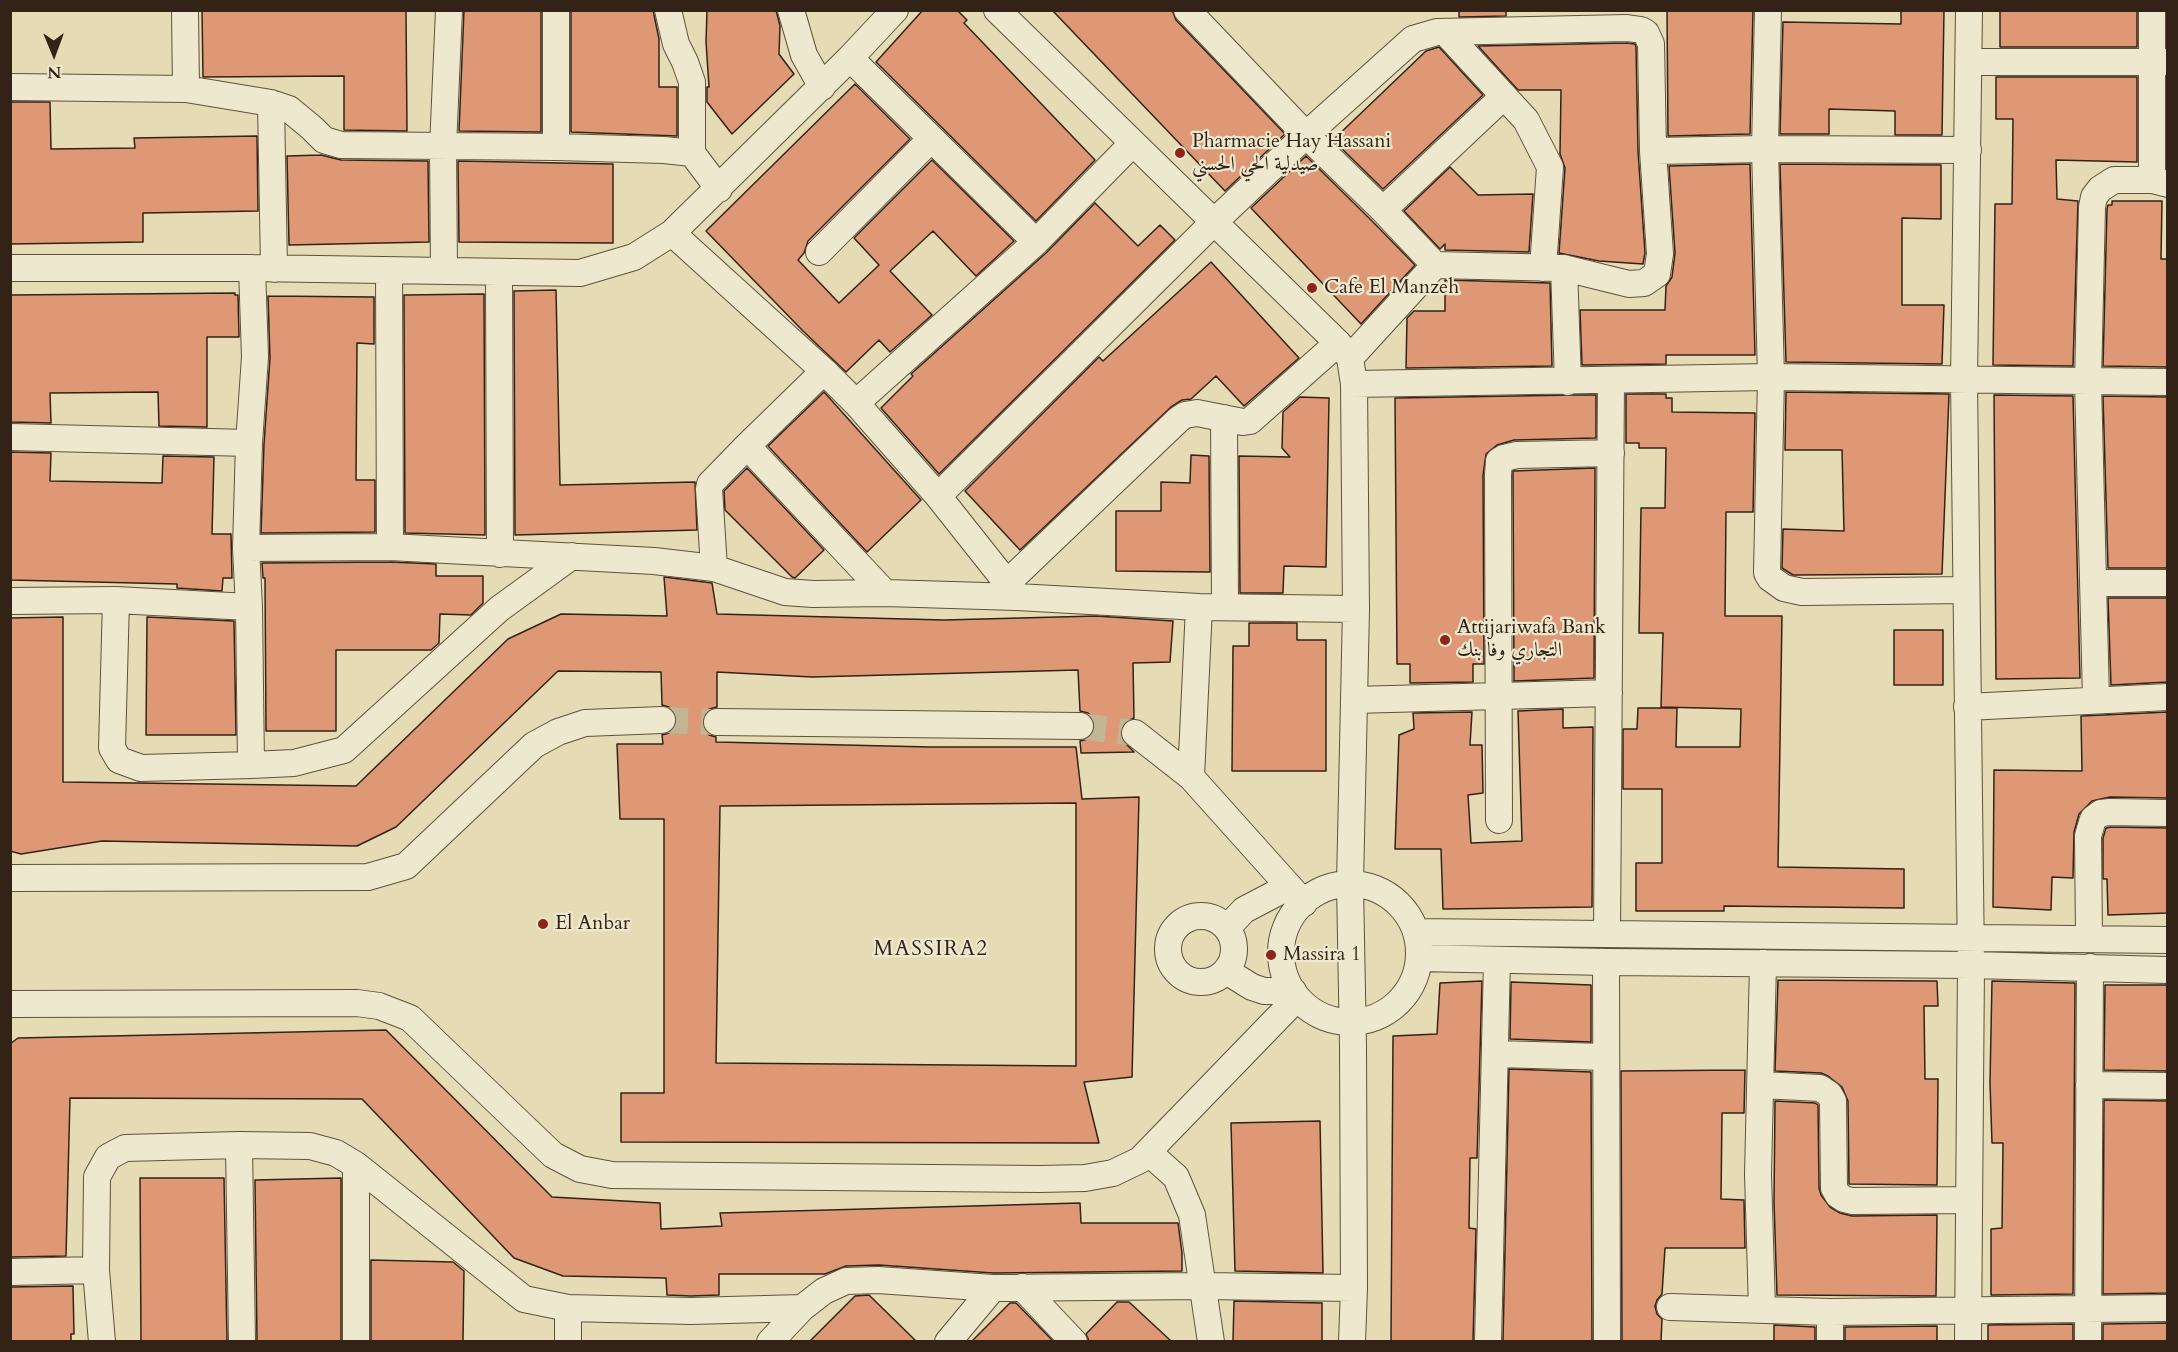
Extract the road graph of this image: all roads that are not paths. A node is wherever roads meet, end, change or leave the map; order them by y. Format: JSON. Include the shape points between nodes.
{"nodes":[{"id":1,"x":185,"y":10,"type":"edge"},
{"id":2,"x":449,"y":10,"type":"edge"},
{"id":3,"x":556,"y":10,"type":"edge"},
{"id":4,"x":668,"y":10,"type":"edge"},
{"id":5,"x":790,"y":10,"type":"edge"},
{"id":6,"x":895,"y":10,"type":"edge"},
{"id":7,"x":1187,"y":10,"type":"edge"},
{"id":8,"x":1768,"y":10,"type":"edge"},
{"id":9,"x":1969,"y":10,"type":"edge"},
{"id":10,"x":2152,"y":10,"type":"edge"},
{"id":11,"x":1011,"y":15,"type":"edge"},
{"id":12,"x":1629,"y":19,"type":"edge"},
{"id":13,"x":1440,"y":25,"type":"edge"},
{"id":14,"x":850,"y":58,"type":"junction"},
{"id":15,"x":1969,"y":62,"type":"junction"},
{"id":16,"x":2160,"y":62,"type":"edge"},
{"id":17,"x":10,"y":87,"type":"edge"},
{"id":18,"x":822,"y":87,"type":"junction"},
{"id":19,"x":186,"y":89,"type":"junction"},
{"id":20,"x":1504,"y":96,"type":"junction"},
{"id":21,"x":271,"y":103,"type":"junction"},
{"id":22,"x":1306,"y":135,"type":"junction"},
{"id":23,"x":931,"y":139,"type":"junction"},
{"id":24,"x":1133,"y":143,"type":"junction"},
{"id":25,"x":443,"y":147,"type":"junction"},
{"id":26,"x":556,"y":147,"type":"junction"},
{"id":27,"x":1765,"y":149,"type":"junction"},
{"id":28,"x":1968,"y":150,"type":"junction"},
{"id":29,"x":1653,"y":151,"type":"junction"},
{"id":30,"x":692,"y":153,"type":"junction"},
{"id":31,"x":2160,"y":182,"type":"edge"},
{"id":32,"x":719,"y":189,"type":"junction"},
{"id":33,"x":1383,"y":210,"type":"junction"},
{"id":34,"x":1214,"y":222,"type":"junction"},
{"id":35,"x":672,"y":233,"type":"junction"},
{"id":36,"x":1036,"y":242,"type":"junction"},
{"id":37,"x":819,"y":252,"type":"dead end"},
{"id":38,"x":1435,"y":266,"type":"junction"},
{"id":39,"x":10,"y":268,"type":"edge"},
{"id":40,"x":263,"y":268,"type":"junction"},
{"id":41,"x":1553,"y":268,"type":"junction"},
{"id":42,"x":389,"y":271,"type":"junction"},
{"id":43,"x":444,"y":271,"type":"junction"},
{"id":44,"x":499,"y":273,"type":"junction"},
{"id":45,"x":1344,"y":351,"type":"junction"},
{"id":46,"x":824,"y":371,"type":"junction"},
{"id":47,"x":1771,"y":377,"type":"junction"},
{"id":48,"x":1611,"y":381,"type":"junction"},
{"id":49,"x":1964,"y":381,"type":"junction"},
{"id":50,"x":1568,"y":382,"type":"junction"},
{"id":51,"x":2088,"y":382,"type":"junction"},
{"id":52,"x":2168,"y":382,"type":"edge"},
{"id":53,"x":1354,"y":384,"type":"junction"},
{"id":54,"x":856,"y":404,"type":"junction"},
{"id":55,"x":1224,"y":418,"type":"junction"},
{"id":56,"x":10,"y":437,"type":"edge"},
{"id":57,"x":249,"y":443,"type":"junction"},
{"id":58,"x":747,"y":446,"type":"junction"},
{"id":59,"x":1611,"y":453,"type":"junction"},
{"id":60,"x":938,"y":495,"type":"junction"},
{"id":61,"x":390,"y":547,"type":"junction"},
{"id":62,"x":246,"y":548,"type":"junction"},
{"id":63,"x":500,"y":554,"type":"junction"},
{"id":64,"x":572,"y":556,"type":"junction"},
{"id":65,"x":714,"y":568,"type":"junction"},
{"id":66,"x":2095,"y":583,"type":"junction"},
{"id":67,"x":2168,"y":584,"type":"edge"},
{"id":68,"x":1012,"y":590,"type":"junction"},
{"id":69,"x":1965,"y":590,"type":"junction"},
{"id":70,"x":885,"y":593,"type":"junction"},
{"id":71,"x":116,"y":600,"type":"junction"},
{"id":72,"x":10,"y":601,"type":"edge"},
{"id":73,"x":249,"y":607,"type":"junction"},
{"id":74,"x":1199,"y":607,"type":"junction"},
{"id":75,"x":1225,"y":607,"type":"junction"},
{"id":76,"x":1356,"y":609,"type":"junction"},
{"id":77,"x":1609,"y":693,"type":"junction"},
{"id":78,"x":2168,"y":697,"type":"edge"},
{"id":79,"x":1499,"y":698,"type":"junction"},
{"id":80,"x":2096,"y":699,"type":"junction"},
{"id":81,"x":1354,"y":700,"type":"junction"},
{"id":82,"x":1967,"y":707,"type":"junction"},
{"id":83,"x":662,"y":720,"type":"tunnel mouth"},
{"id":84,"x":717,"y":722,"type":"tunnel mouth"},
{"id":85,"x":1080,"y":726,"type":"tunnel mouth"},
{"id":86,"x":1135,"y":733,"type":"tunnel mouth"},
{"id":87,"x":251,"y":765,"type":"junction"},
{"id":88,"x":1191,"y":777,"type":"junction"},
{"id":89,"x":2168,"y":813,"type":"edge"},
{"id":90,"x":1499,"y":820,"type":"dead end"},
{"id":91,"x":10,"y":878,"type":"edge"},
{"id":92,"x":1350,"y":884,"type":"junction"},
{"id":93,"x":1296,"y":895,"type":"junction"},
{"id":94,"x":1227,"y":928,"type":"junction"},
{"id":95,"x":1416,"y":932,"type":"junction"},
{"id":96,"x":1607,"y":934,"type":"junction"},
{"id":97,"x":1969,"y":936,"type":"junction"},
{"id":98,"x":2089,"y":938,"type":"junction"},
{"id":99,"x":2168,"y":940,"type":"edge"},
{"id":100,"x":1419,"y":958,"type":"junction"},
{"id":101,"x":1497,"y":960,"type":"junction"},
{"id":102,"x":1605,"y":962,"type":"junction"},
{"id":103,"x":1763,"y":963,"type":"junction"},
{"id":104,"x":1971,"y":965,"type":"junction"},
{"id":105,"x":2090,"y":967,"type":"junction"},
{"id":106,"x":1229,"y":969,"type":"junction"},
{"id":107,"x":2168,"y":970,"type":"edge"},
{"id":108,"x":1295,"y":994,"type":"junction"},
{"id":109,"x":10,"y":1004,"type":"edge"},
{"id":110,"x":1352,"y":1022,"type":"junction"},
{"id":111,"x":1496,"y":1054,"type":"junction"},
{"id":112,"x":1605,"y":1057,"type":"junction"},
{"id":113,"x":1761,"y":1085,"type":"junction"},
{"id":114,"x":2089,"y":1085,"type":"junction"},
{"id":115,"x":2168,"y":1086,"type":"edge"},
{"id":116,"x":239,"y":1145,"type":"junction"},
{"id":117,"x":1148,"y":1152,"type":"junction"},
{"id":118,"x":356,"y":1165,"type":"junction"},
{"id":119,"x":1968,"y":1200,"type":"junction"},
{"id":120,"x":96,"y":1270,"type":"junction"},
{"id":121,"x":10,"y":1272,"type":"edge"},
{"id":122,"x":1201,"y":1286,"type":"junction"},
{"id":123,"x":1022,"y":1287,"type":"junction"},
{"id":124,"x":993,"y":1288,"type":"junction"},
{"id":125,"x":1354,"y":1288,"type":"junction"},
{"id":126,"x":1670,"y":1307,"type":"dead end"},
{"id":127,"x":568,"y":1308,"type":"junction"},
{"id":128,"x":802,"y":1308,"type":"junction"},
{"id":129,"x":2088,"y":1308,"type":"junction"},
{"id":130,"x":2168,"y":1308,"type":"edge"},
{"id":131,"x":1762,"y":1309,"type":"junction"},
{"id":132,"x":1968,"y":1310,"type":"junction"},
{"id":133,"x":1830,"y":1312,"type":"junction"},
{"id":134,"x":102,"y":1341,"type":"edge"},
{"id":135,"x":242,"y":1341,"type":"edge"},
{"id":136,"x":356,"y":1341,"type":"edge"},
{"id":137,"x":568,"y":1341,"type":"edge"},
{"id":138,"x":770,"y":1341,"type":"edge"},
{"id":139,"x":948,"y":1341,"type":"edge"},
{"id":140,"x":1074,"y":1341,"type":"edge"},
{"id":141,"x":1211,"y":1341,"type":"edge"},
{"id":142,"x":1352,"y":1341,"type":"edge"},
{"id":143,"x":1488,"y":1341,"type":"edge"},
{"id":144,"x":1607,"y":1341,"type":"edge"},
{"id":145,"x":1830,"y":1341,"type":"edge"},
{"id":146,"x":1968,"y":1341,"type":"edge"},
{"id":147,"x":2088,"y":1341,"type":"edge"}],
"edges":[{"from":1,"to":19,"type":"street"},
{"from":2,"to":25,"type":"street"},
{"from":3,"to":26,"type":"street"},
{"from":4,"to":30,"type":"street","via":[[676,44],[692,82]]},
{"from":5,"to":18,"type":"street","via":[[804,55]]},
{"from":6,"to":14,"type":"street"},
{"from":7,"to":22,"type":"street"},
{"from":8,"to":27,"type":"street"},
{"from":9,"to":15,"type":"street"},
{"from":10,"to":16,"type":"street"},
{"from":11,"to":24,"type":"street"},
{"from":12,"to":13,"type":"street"},
{"from":12,"to":29,"type":"street","via":[[1646,33],[1651,44]]},
{"from":13,"to":20,"type":"street"},
{"from":13,"to":22,"type":"street","via":[[1406,44]]},
{"from":14,"to":18,"type":"street"},
{"from":14,"to":23,"type":"street"},
{"from":15,"to":16,"type":"street"},
{"from":15,"to":28,"type":"street"},
{"from":16,"to":31,"type":"street"},
{"from":17,"to":19,"type":"street"},
{"from":18,"to":32,"type":"street"},
{"from":19,"to":21,"type":"street"},
{"from":20,"to":33,"type":"street"},
{"from":20,"to":41,"type":"street","via":[[1526,120],[1550,167]]},
{"from":21,"to":25,"type":"street","via":[[289,109],[324,140],[341,146]]},
{"from":21,"to":40,"type":"street"},
{"from":22,"to":33,"type":"street"},
{"from":22,"to":34,"type":"street"},
{"from":23,"to":36,"type":"street"},
{"from":23,"to":37,"type":"street"},
{"from":24,"to":34,"type":"street"},
{"from":24,"to":36,"type":"street"},
{"from":25,"to":26,"type":"street"},
{"from":25,"to":43,"type":"street"},
{"from":26,"to":30,"type":"street"},
{"from":27,"to":28,"type":"street"},
{"from":27,"to":29,"type":"street"},
{"from":27,"to":47,"type":"street"},
{"from":28,"to":49,"type":"street"},
{"from":29,"to":41,"type":"street","via":[[1660,254],[1657,274],[1644,283],[1629,284]]},
{"from":30,"to":32,"type":"street"},
{"from":31,"to":51,"type":"street","via":[[2114,180],[2094,197]]},
{"from":32,"to":35,"type":"street"},
{"from":33,"to":38,"type":"street"},
{"from":34,"to":45,"type":"street"},
{"from":34,"to":60,"type":"street"},
{"from":35,"to":44,"type":"street","via":[[634,257],[580,273]]},
{"from":35,"to":46,"type":"street"},
{"from":36,"to":54,"type":"street"},
{"from":38,"to":41,"type":"street"},
{"from":38,"to":45,"type":"street"},
{"from":39,"to":40,"type":"street"},
{"from":40,"to":42,"type":"street"},
{"from":40,"to":57,"type":"street"},
{"from":41,"to":50,"type":"street"},
{"from":42,"to":43,"type":"street"},
{"from":42,"to":61,"type":"street"},
{"from":43,"to":44,"type":"street"},
{"from":44,"to":63,"type":"street"},
{"from":45,"to":53,"type":"street"},
{"from":45,"to":55,"type":"street","via":[[1254,419],[1243,422]]},
{"from":46,"to":54,"type":"street"},
{"from":46,"to":58,"type":"street"},
{"from":47,"to":48,"type":"street"},
{"from":47,"to":49,"type":"street"},
{"from":47,"to":69,"type":"street","via":[[1766,566],[1770,578],[1784,588],[1803,592]]},
{"from":48,"to":50,"type":"street"},
{"from":48,"to":59,"type":"street"},
{"from":49,"to":51,"type":"street"},
{"from":49,"to":69,"type":"street"},
{"from":50,"to":53,"type":"street"},
{"from":51,"to":52,"type":"street"},
{"from":51,"to":66,"type":"street"},
{"from":53,"to":76,"type":"street"},
{"from":54,"to":60,"type":"street"},
{"from":55,"to":68,"type":"street","via":[[1197,413],[1179,419]]},
{"from":55,"to":75,"type":"street"},
{"from":56,"to":57,"type":"street"},
{"from":57,"to":62,"type":"street"},
{"from":58,"to":65,"type":"street","via":[[710,484]]},
{"from":58,"to":70,"type":"street"},
{"from":59,"to":77,"type":"street"},
{"from":59,"to":79,"type":"street","via":[[1517,455],[1499,461]]},
{"from":60,"to":68,"type":"street"},
{"from":61,"to":62,"type":"street"},
{"from":61,"to":63,"type":"street"},
{"from":62,"to":73,"type":"street"},
{"from":63,"to":64,"type":"street"},
{"from":64,"to":65,"type":"street"},
{"from":64,"to":87,"type":"street","via":[[500,609],[344,750],[294,763]]},
{"from":65,"to":70,"type":"street","via":[[785,592]]},
{"from":66,"to":67,"type":"street"},
{"from":66,"to":80,"type":"street"},
{"from":68,"to":70,"type":"street"},
{"from":68,"to":74,"type":"street"},
{"from":69,"to":82,"type":"street"},
{"from":71,"to":72,"type":"street"},
{"from":71,"to":73,"type":"street"},
{"from":71,"to":87,"type":"street","via":[[112,748],[119,760],[141,768]]},
{"from":73,"to":87,"type":"street"},
{"from":74,"to":75,"type":"street"},
{"from":74,"to":88,"type":"street"},
{"from":75,"to":76,"type":"street"},
{"from":76,"to":81,"type":"street"},
{"from":77,"to":79,"type":"street"},
{"from":77,"to":96,"type":"street"},
{"from":78,"to":80,"type":"street"},
{"from":79,"to":81,"type":"street"},
{"from":79,"to":90,"type":"street"},
{"from":80,"to":82,"type":"street"},
{"from":81,"to":92,"type":"street"},
{"from":82,"to":97,"type":"street"},
{"from":83,"to":91,"type":"street","via":[[585,723],[558,732],[534,745],[406,866],[368,877]]},
{"from":84,"to":85,"type":"street"},
{"from":86,"to":88,"type":"street"},
{"from":88,"to":93,"type":"street"},
{"from":89,"to":98,"type":"street","via":[[2110,812],[2093,819],[2088,836]]},
{"from":92,"to":93,"type":"street"},
{"from":92,"to":95,"type":"street","via":[[1383,892],[1408,916]]},
{"from":92,"to":110,"type":"street"},
{"from":93,"to":94,"type":"street","via":[[1244,910]]},
{"from":93,"to":108,"type":"street","via":[[1281,960]]},
{"from":94,"to":106,"type":"street","via":[[1234,941]]},
{"from":94,"to":106,"type":"street","via":[[1208,917],[1186,919],[1171,934],[1167,945],[1172,967],[1189,981],[1211,982]]},
{"from":95,"to":96,"type":"street"},
{"from":95,"to":100,"type":"street"},
{"from":96,"to":97,"type":"street"},
{"from":97,"to":98,"type":"street"},
{"from":97,"to":104,"type":"street"},
{"from":98,"to":99,"type":"street"},
{"from":100,"to":101,"type":"street"},
{"from":100,"to":110,"type":"street","via":[[1416,975],[1397,1004],[1382,1015]]},
{"from":101,"to":102,"type":"street"},
{"from":101,"to":111,"type":"street"},
{"from":102,"to":103,"type":"street"},
{"from":102,"to":112,"type":"street"},
{"from":103,"to":104,"type":"street"},
{"from":103,"to":113,"type":"street"},
{"from":104,"to":105,"type":"street"},
{"from":104,"to":119,"type":"street"},
{"from":105,"to":107,"type":"street"},
{"from":105,"to":114,"type":"street"},
{"from":106,"to":108,"type":"street","via":[[1252,987]]},
{"from":108,"to":110,"type":"street","via":[[1314,1012],[1332,1020]]},
{"from":108,"to":117,"type":"street"},
{"from":109,"to":117,"type":"street","via":[[380,1006],[410,1018],[553,1155],[580,1169],[612,1175],[1085,1178],[1113,1173]]},
{"from":110,"to":125,"type":"street"},
{"from":111,"to":112,"type":"street"},
{"from":111,"to":143,"type":"street"},
{"from":112,"to":144,"type":"street"},
{"from":113,"to":119,"type":"street","via":[[1820,1088],[1832,1098],[1834,1188],[1844,1199]]},
{"from":113,"to":131,"type":"street","via":[[1758,1174]]},
{"from":114,"to":115,"type":"street"},
{"from":114,"to":129,"type":"street"},
{"from":116,"to":118,"type":"street","via":[[310,1146],[336,1153]]},
{"from":116,"to":120,"type":"street","via":[[125,1148],[108,1157],[97,1177]]},
{"from":116,"to":135,"type":"street"},
{"from":117,"to":122,"type":"street","via":[[1176,1178],[1184,1192],[1192,1215]]},
{"from":118,"to":127,"type":"street","via":[[524,1299]]},
{"from":118,"to":136,"type":"street"},
{"from":119,"to":132,"type":"street"},
{"from":120,"to":121,"type":"street"},
{"from":120,"to":134,"type":"street"},
{"from":122,"to":123,"type":"street"},
{"from":122,"to":125,"type":"street"},
{"from":122,"to":141,"type":"street"},
{"from":123,"to":124,"type":"street"},
{"from":123,"to":140,"type":"street"},
{"from":124,"to":128,"type":"street","via":[[846,1281]]},
{"from":124,"to":139,"type":"street"},
{"from":125,"to":142,"type":"street"},
{"from":126,"to":131,"type":"street"},
{"from":127,"to":128,"type":"street"},
{"from":127,"to":137,"type":"street"},
{"from":128,"to":138,"type":"street"},
{"from":129,"to":130,"type":"street"},
{"from":129,"to":132,"type":"street"},
{"from":129,"to":147,"type":"street"},
{"from":131,"to":133,"type":"street"},
{"from":132,"to":133,"type":"street"},
{"from":132,"to":146,"type":"street"},
{"from":133,"to":145,"type":"street"}]}
